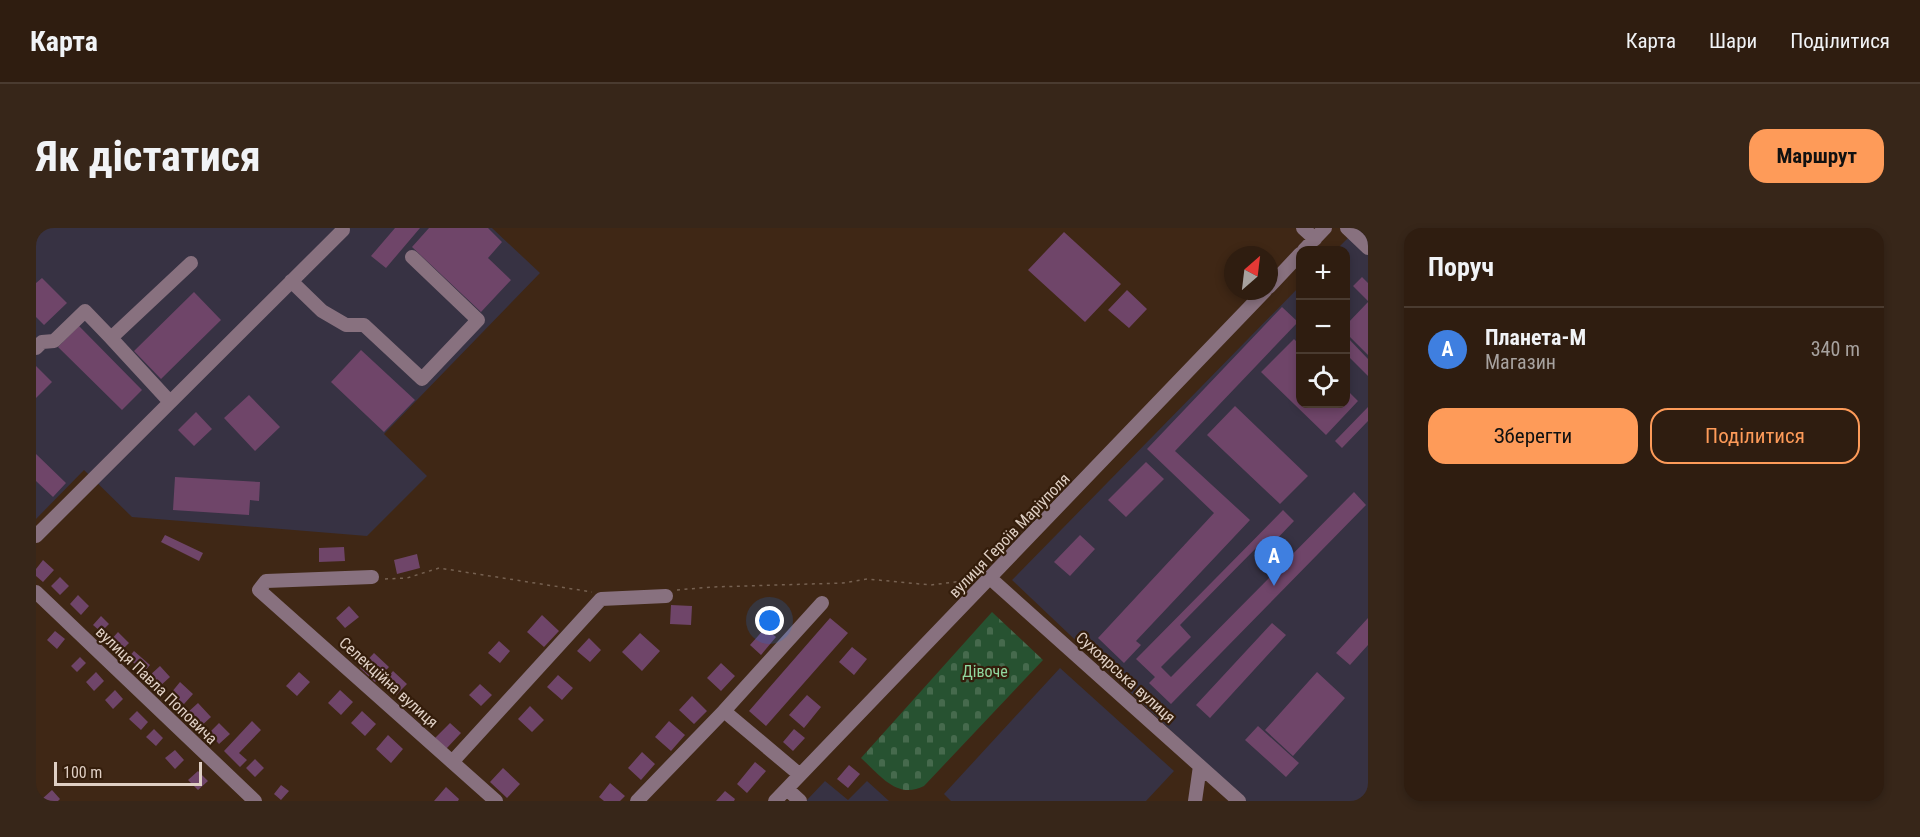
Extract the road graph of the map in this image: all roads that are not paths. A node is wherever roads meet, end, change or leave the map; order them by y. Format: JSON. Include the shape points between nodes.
{"nodes":[{"id":1,"x":1303,"y":228,"type":"edge"},
{"id":2,"x":1325,"y":228,"type":"edge"},
{"id":3,"x":1347,"y":228,"type":"edge"},
{"id":4,"x":343,"y":230,"type":"dead end"},
{"id":5,"x":1315,"y":239,"type":"junction"},
{"id":6,"x":1308,"y":246,"type":"edge"},
{"id":7,"x":1368,"y":248,"type":"edge"},
{"id":8,"x":412,"y":258,"type":"dead end"},
{"id":9,"x":1296,"y":258,"type":"edge"},
{"id":10,"x":191,"y":263,"type":"dead end"},
{"id":11,"x":1278,"y":277,"type":"edge"},
{"id":12,"x":291,"y":281,"type":"junction"},
{"id":13,"x":1256,"y":300,"type":"edge"},
{"id":14,"x":111,"y":338,"type":"junction"},
{"id":15,"x":36,"y":348,"type":"edge"},
{"id":16,"x":170,"y":402,"type":"junction"},
{"id":17,"x":36,"y":536,"type":"edge"},
{"id":18,"x":372,"y":578,"type":"road end"},
{"id":19,"x":990,"y":578,"type":"junction"},
{"id":20,"x":36,"y":592,"type":"edge"},
{"id":21,"x":666,"y":596,"type":"road end"},
{"id":22,"x":822,"y":603,"type":"dead end"},
{"id":23,"x":724,"y":711,"type":"junction"},
{"id":24,"x":453,"y":761,"type":"junction"},
{"id":25,"x":1200,"y":766,"type":"junction"},
{"id":26,"x":800,"y":775,"type":"junction"},
{"id":27,"x":787,"y":789,"type":"junction"},
{"id":28,"x":255,"y":801,"type":"edge"},
{"id":29,"x":496,"y":801,"type":"edge"},
{"id":30,"x":637,"y":801,"type":"edge"},
{"id":31,"x":775,"y":801,"type":"edge"},
{"id":32,"x":800,"y":801,"type":"edge"},
{"id":33,"x":1195,"y":801,"type":"edge"},
{"id":34,"x":1239,"y":801,"type":"edge"}],
"edges":[{"from":1,"to":5,"type":"street"},
{"from":2,"to":5,"type":"street"},
{"from":3,"to":7,"type":"street"},
{"from":4,"to":12,"type":"street"},
{"from":5,"to":6,"type":"street"},
{"from":8,"to":12,"type":"street","via":[[478,320],[422,379],[364,325],[346,325],[322,311]]},
{"from":9,"to":11,"type":"street"},
{"from":10,"to":14,"type":"street"},
{"from":12,"to":16,"type":"street"},
{"from":13,"to":19,"type":"street","name":"вулиця Героїв Маріуполя"},
{"from":14,"to":15,"type":"street","via":[[85,311],[54,341],[42,342]]},
{"from":14,"to":16,"type":"street"},
{"from":16,"to":17,"type":"street"},
{"from":18,"to":24,"type":"street","name":"Селекційна вулиця","via":[[266,581],[259,590]]},
{"from":19,"to":25,"type":"street","name":"Сухоярська вулиця"},
{"from":19,"to":26,"type":"street","name":"вулиця Героїв Маріуполя"},
{"from":20,"to":28,"type":"street","name":"вулиця Павла Поповича"},
{"from":21,"to":24,"type":"street","via":[[601,599]]},
{"from":22,"to":23,"type":"street"},
{"from":23,"to":26,"type":"street"},
{"from":23,"to":30,"type":"street"},
{"from":24,"to":29,"type":"street","name":"Селекційна вулиця"},
{"from":25,"to":33,"type":"street"},
{"from":25,"to":34,"type":"street","name":"Сухоярська вулиця"},
{"from":26,"to":27,"type":"street","name":"вулиця Героїв Маріуполя"},
{"from":27,"to":31,"type":"street","name":"вулиця Героїв Маріуполя"},
{"from":27,"to":32,"type":"street"}]}
